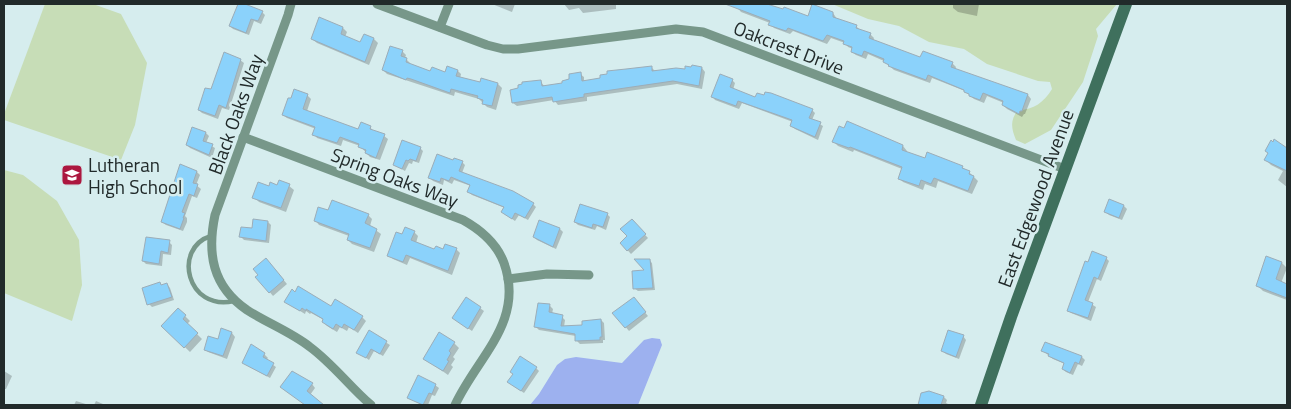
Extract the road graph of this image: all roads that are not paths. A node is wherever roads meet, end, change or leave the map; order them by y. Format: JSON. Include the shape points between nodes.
{"nodes":[{"id":1,"x":291,"y":4,"type":"edge"},
{"id":2,"x":377,"y":4,"type":"edge"},
{"id":3,"x":449,"y":4,"type":"edge"},
{"id":4,"x":1126,"y":4,"type":"edge"},
{"id":5,"x":440,"y":28,"type":"junction"},
{"id":6,"x":243,"y":136,"type":"junction"},
{"id":7,"x":1065,"y":169,"type":"junction"},
{"id":8,"x":211,"y":236,"type":"junction"},
{"id":9,"x":589,"y":274,"type":"dead end"},
{"id":10,"x":508,"y":279,"type":"junction"},
{"id":11,"x":234,"y":301,"type":"junction"},
{"id":12,"x":371,"y":405,"type":"edge"},
{"id":13,"x":455,"y":405,"type":"edge"},
{"id":14,"x":981,"y":405,"type":"edge"}],
"edges":[{"from":1,"to":6,"type":"street","name":"Black Oaks Way"},
{"from":2,"to":5,"type":"street","name":"Oakcrest Drive"},
{"from":3,"to":5,"type":"street"},
{"from":4,"to":7,"type":"main road","name":"East Edgewood Avenue"},
{"from":5,"to":7,"type":"street","name":"Oakcrest Drive","via":[[487,45],[510,49],[676,29],[703,32]]},
{"from":6,"to":8,"type":"street","name":"Black Oaks Way","via":[[215,215]]},
{"from":6,"to":10,"type":"street","name":"Spring Oaks Way","via":[[468,222],[494,244]]},
{"from":7,"to":14,"type":"main road","name":"East Edgewood Avenue"},
{"from":8,"to":11,"type":"street","name":"Black Oaks Way","via":[[214,264],[223,286]]},
{"from":8,"to":11,"type":"lane","via":[[192,253],[190,280],[199,293],[210,300]]},
{"from":9,"to":10,"type":"street","via":[[547,274]]},
{"from":10,"to":13,"type":"street","name":"Spring Oaks Way","via":[[508,312],[500,332]]},
{"from":11,"to":12,"type":"street","via":[[313,349]]}]}
